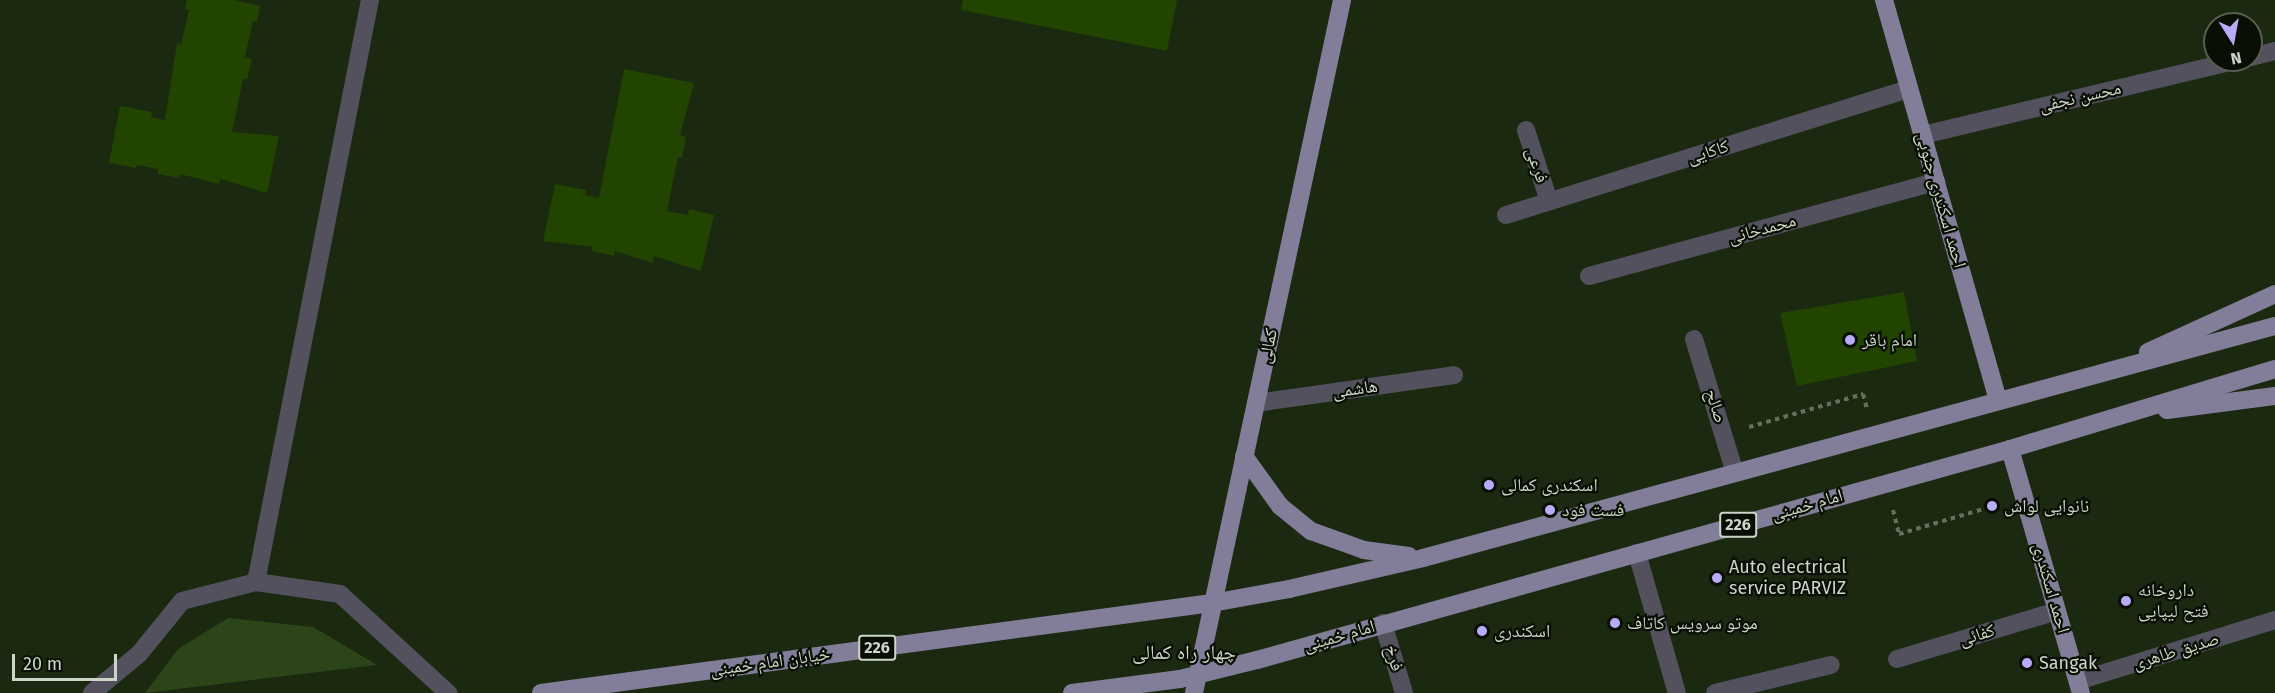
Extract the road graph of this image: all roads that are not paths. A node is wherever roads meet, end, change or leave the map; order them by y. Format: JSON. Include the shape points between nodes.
{"nodes":[{"id":1,"x":370,"y":0,"type":"edge"},
{"id":2,"x":1342,"y":0,"type":"edge"},
{"id":3,"x":1884,"y":0,"type":"edge"},
{"id":4,"x":2203,"y":68,"type":"edge"},
{"id":5,"x":1909,"y":89,"type":"junction"},
{"id":6,"x":1526,"y":130,"type":"dead end"},
{"id":7,"x":1923,"y":135,"type":"junction"},
{"id":8,"x":1936,"y":182,"type":"junction"},
{"id":9,"x":1549,"y":201,"type":"junction"},
{"id":10,"x":1506,"y":215,"type":"dead end"},
{"id":11,"x":1588,"y":276,"type":"dead end"},
{"id":12,"x":2275,"y":294,"type":"edge"},
{"id":13,"x":2275,"y":326,"type":"edge"},
{"id":14,"x":1694,"y":339,"type":"dead end"},
{"id":15,"x":2275,"y":369,"type":"edge"},
{"id":16,"x":2100,"y":374,"type":"junction"},
{"id":17,"x":1454,"y":375,"type":"dead end"},
{"id":18,"x":2275,"y":396,"type":"edge"},
{"id":19,"x":1998,"y":401,"type":"junction"},
{"id":20,"x":1256,"y":403,"type":"junction"},
{"id":21,"x":2112,"y":417,"type":"junction"},
{"id":22,"x":2010,"y":448,"type":"junction"},
{"id":23,"x":1244,"y":456,"type":"junction"},
{"id":24,"x":1735,"y":473,"type":"junction"},
{"id":25,"x":1638,"y":553,"type":"junction"},
{"id":26,"x":1423,"y":558,"type":"junction"},
{"id":27,"x":256,"y":582,"type":"junction"},
{"id":28,"x":1212,"y":603,"type":"junction"},
{"id":29,"x":2057,"y":611,"type":"junction"},
{"id":30,"x":2275,"y":621,"type":"edge"},
{"id":31,"x":1383,"y":623,"type":"junction"},
{"id":32,"x":1897,"y":659,"type":"dead end"},
{"id":33,"x":1831,"y":665,"type":"dead end"},
{"id":34,"x":1198,"y":674,"type":"junction"},
{"id":35,"x":2079,"y":687,"type":"edge"},
{"id":36,"x":92,"y":693,"type":"edge"},
{"id":37,"x":448,"y":693,"type":"edge"},
{"id":38,"x":541,"y":693,"type":"edge"},
{"id":39,"x":1072,"y":693,"type":"edge"},
{"id":40,"x":1194,"y":693,"type":"edge"},
{"id":41,"x":1404,"y":693,"type":"edge"},
{"id":42,"x":1677,"y":693,"type":"edge"},
{"id":43,"x":1715,"y":693,"type":"edge"}],
"edges":[{"from":1,"to":27,"type":"street"},
{"from":2,"to":20,"type":"main road","name":"کمالی"},
{"from":3,"to":5,"type":"main road","name":"احمد اسکندری جنوبی"},
{"from":4,"to":7,"type":"street","name":"محسن نجفی"},
{"from":5,"to":7,"type":"main road","name":"احمد اسکندری جنوبی"},
{"from":5,"to":9,"type":"street","name":"کاکایی"},
{"from":6,"to":9,"type":"street","name":"فرعی"},
{"from":7,"to":8,"type":"main road","name":"احمد اسکندری جنوبی"},
{"from":8,"to":11,"type":"street","name":"محمدخانی"},
{"from":8,"to":19,"type":"main road","name":"احمد اسکندری جنوبی"},
{"from":9,"to":10,"type":"street","name":"کاکایی"},
{"from":12,"to":16,"type":"main road"},
{"from":13,"to":16,"type":"main road","number":"226"},
{"from":14,"to":24,"type":"street","name":"صالح"},
{"from":15,"to":21,"type":"main road","name":"امام خمینی","number":"226"},
{"from":16,"to":19,"type":"main road","number":"226"},
{"from":17,"to":20,"type":"street","name":"هاشمی"},
{"from":18,"to":21,"type":"main road"},
{"from":19,"to":24,"type":"main road","number":"226"},
{"from":20,"to":23,"type":"main road","name":"کمالی"},
{"from":21,"to":22,"type":"main road","name":"امام خمینی","number":"226"},
{"from":22,"to":25,"type":"main road","name":"امام خمینی","number":"226"},
{"from":22,"to":29,"type":"main road","name":"احمد اسکندری"},
{"from":23,"to":26,"type":"main road","via":[[1280,506],[1311,531],[1364,550]]},
{"from":23,"to":28,"type":"main road","name":"کمالی"},
{"from":24,"to":26,"type":"main road","number":"226"},
{"from":25,"to":31,"type":"main road","name":"امام خمینی","number":"226"},
{"from":25,"to":42,"type":"street"},
{"from":26,"to":28,"type":"main road","number":"226"},
{"from":27,"to":36,"type":"street","via":[[182,601],[139,654]]},
{"from":27,"to":37,"type":"street","via":[[339,594]]},
{"from":28,"to":34,"type":"main road","name":"کمالی"},
{"from":28,"to":38,"type":"main road","name":"خیابان امام خمینی","number":"226"},
{"from":29,"to":32,"type":"street","name":"کفائی"},
{"from":29,"to":35,"type":"main road","name":"احمد اسکندری"},
{"from":30,"to":35,"type":"street","name":"صدیق طاهری"},
{"from":31,"to":34,"type":"main road","name":"امام خمینی","number":"226"},
{"from":31,"to":41,"type":"street","name":"فرخ"},
{"from":33,"to":43,"type":"street"},
{"from":34,"to":39,"type":"main road","number":"226"},
{"from":34,"to":40,"type":"main road","name":"کمالی"}]}
